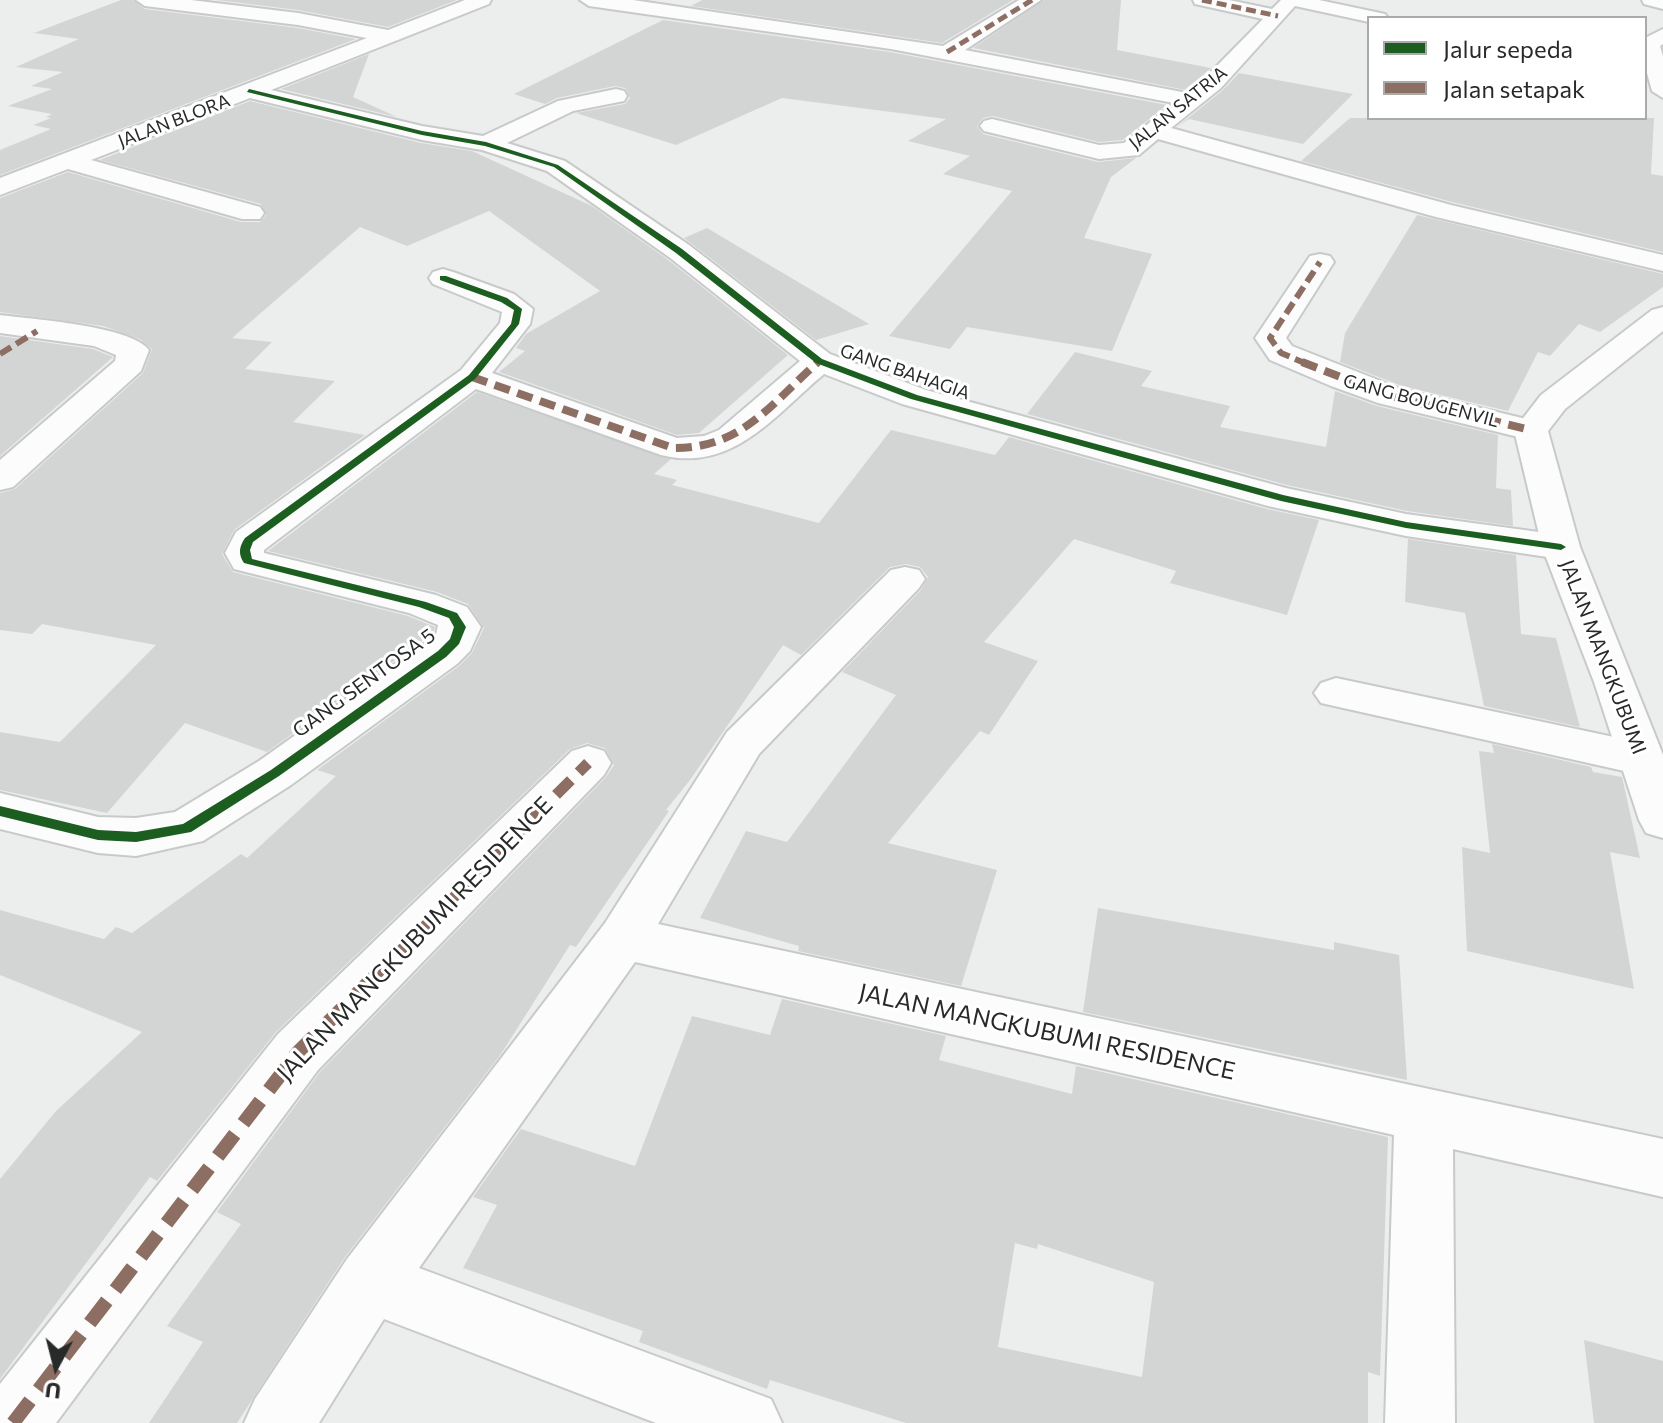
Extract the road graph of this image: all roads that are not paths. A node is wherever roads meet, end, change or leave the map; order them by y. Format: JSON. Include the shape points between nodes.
{"nodes":[{"id":1,"x":145,"y":0,"type":"edge"},
{"id":2,"x":270,"y":0,"type":"edge"},
{"id":3,"x":482,"y":0,"type":"edge"},
{"id":4,"x":589,"y":0,"type":"edge"},
{"id":5,"x":763,"y":0,"type":"edge"},
{"id":6,"x":1032,"y":0,"type":"edge"},
{"id":7,"x":1202,"y":0,"type":"edge"},
{"id":8,"x":1651,"y":0,"type":"edge"},
{"id":9,"x":1663,"y":3,"type":"edge"},
{"id":10,"x":1287,"y":5,"type":"edge"},
{"id":11,"x":232,"y":11,"type":"junction"},
{"id":12,"x":1367,"y":16,"type":"edge"},
{"id":13,"x":729,"y":18,"type":"junction"},
{"id":14,"x":1663,"y":35,"type":"edge"},
{"id":15,"x":390,"y":36,"type":"junction"},
{"id":16,"x":947,"y":52,"type":"junction"},
{"id":17,"x":249,"y":91,"type":"junction"},
{"id":18,"x":1663,"y":91,"type":"edge"},
{"id":19,"x":616,"y":96,"type":"dead end"},
{"id":20,"x":1191,"y":100,"type":"junction"},
{"id":21,"x":992,"y":126,"type":"dead end"},
{"id":22,"x":1152,"y":130,"type":"junction"},
{"id":23,"x":486,"y":144,"type":"junction"},
{"id":24,"x":69,"y":162,"type":"junction"},
{"id":25,"x":0,"y":187,"type":"edge"},
{"id":26,"x":251,"y":213,"type":"dead end"},
{"id":27,"x":1320,"y":262,"type":"dead end"},
{"id":28,"x":1663,"y":263,"type":"edge"},
{"id":29,"x":443,"y":278,"type":"dead end"},
{"id":30,"x":1663,"y":316,"type":"edge"},
{"id":31,"x":0,"y":324,"type":"edge"},
{"id":32,"x":37,"y":331,"type":"junction"},
{"id":33,"x":0,"y":354,"type":"edge"},
{"id":34,"x":819,"y":361,"type":"junction"},
{"id":35,"x":472,"y":377,"type":"junction"},
{"id":36,"x":1531,"y":430,"type":"junction"},
{"id":37,"x":0,"y":479,"type":"edge"},
{"id":38,"x":1561,"y":547,"type":"junction"},
{"id":39,"x":905,"y":579,"type":"dead end"},
{"id":40,"x":1336,"y":693,"type":"dead end"},
{"id":41,"x":1642,"y":759,"type":"junction"},
{"id":42,"x":588,"y":763,"type":"dead end"},
{"id":43,"x":0,"y":811,"type":"edge"},
{"id":44,"x":1663,"y":820,"type":"edge"},
{"id":45,"x":623,"y":938,"type":"junction"},
{"id":46,"x":1424,"y":1115,"type":"junction"},
{"id":47,"x":1663,"y":1168,"type":"edge"},
{"id":48,"x":370,"y":1282,"type":"junction"},
{"id":49,"x":732,"y":1421,"type":"edge"},
{"id":50,"x":13,"y":1423,"type":"edge"},
{"id":51,"x":279,"y":1423,"type":"edge"},
{"id":52,"x":1420,"y":1423,"type":"edge"}],
"edges":[{"from":1,"to":11,"type":"main road"},
{"from":2,"to":11,"type":"main road"},
{"from":3,"to":15,"type":"main road","name":"JALAN BLORA"},
{"from":4,"to":13,"type":"main road"},
{"from":5,"to":13,"type":"main road"},
{"from":6,"to":16,"type":"main road"},
{"from":7,"to":10,"type":"main road"},
{"from":8,"to":9,"type":"main road"},
{"from":10,"to":12,"type":"main road"},
{"from":10,"to":20,"type":"main road","name":"JALAN SATRIA"},
{"from":11,"to":15,"type":"main road"},
{"from":13,"to":16,"type":"main road"},
{"from":14,"to":18,"type":"main road","via":[[1649,44]]},
{"from":15,"to":17,"type":"main road","name":"JALAN BLORA"},
{"from":16,"to":20,"type":"main road"},
{"from":17,"to":23,"type":"main road","name":"GANG BAHAGIA"},
{"from":17,"to":24,"type":"main road","name":"JALAN BLORA"},
{"from":19,"to":23,"type":"main road","via":[[566,106]]},
{"from":20,"to":22,"type":"main road","name":"JALAN SATRIA"},
{"from":21,"to":22,"type":"main road","name":"JALAN SATRIA","via":[[1109,152],[1130,150]]},
{"from":22,"to":28,"type":"main road","via":[[1445,211]]},
{"from":23,"to":34,"type":"main road","name":"GANG BAHAGIA","via":[[556,166],[679,251]]},
{"from":24,"to":25,"type":"main road","name":"JALAN BLORA"},
{"from":24,"to":26,"type":"main road"},
{"from":27,"to":36,"type":"main road","name":"GANG BOUGENVIL","via":[[1270,338],[1281,353],[1390,396]]},
{"from":29,"to":35,"type":"main road","name":"GANG SENTOSA 5","via":[[518,309],[515,324]]},
{"from":30,"to":36,"type":"main road","via":[[1553,402]]},
{"from":31,"to":32,"type":"main road"},
{"from":32,"to":33,"type":"main road"},
{"from":32,"to":37,"type":"main road","via":[[121,343],[133,350],[130,364]]},
{"from":34,"to":35,"type":"main road","via":[[751,426],[732,439],[691,449],[673,448]]},
{"from":34,"to":38,"type":"main road","name":"GANG BAHAGIA","via":[[914,397],[1281,498],[1406,525]]},
{"from":35,"to":43,"type":"main road","name":"GANG SENTOSA 5","via":[[245,545],[248,561],[453,616],[460,627],[442,654],[275,773],[186,828],[136,837],[98,835]]},
{"from":36,"to":38,"type":"main road","name":"JALAN MANGKUBUMI"},
{"from":38,"to":41,"type":"main road","name":"JALAN MANGKUBUMI"},
{"from":39,"to":45,"type":"main road","via":[[743,743]]},
{"from":40,"to":41,"type":"main road"},
{"from":41,"to":44,"type":"main road","name":"JALAN MANGKUBUMI"},
{"from":42,"to":50,"type":"main road","name":"JALAN MANGKUBUMI RESIDENCE","via":[[298,1052]]},
{"from":45,"to":46,"type":"main road","name":"JALAN MANGKUBUMI RESIDENCE"},
{"from":45,"to":48,"type":"main road"},
{"from":46,"to":47,"type":"main road","name":"JALAN MANGKUBUMI RESIDENCE"},
{"from":46,"to":52,"type":"main road"},
{"from":48,"to":49,"type":"main road"},
{"from":48,"to":51,"type":"main road"}]}
